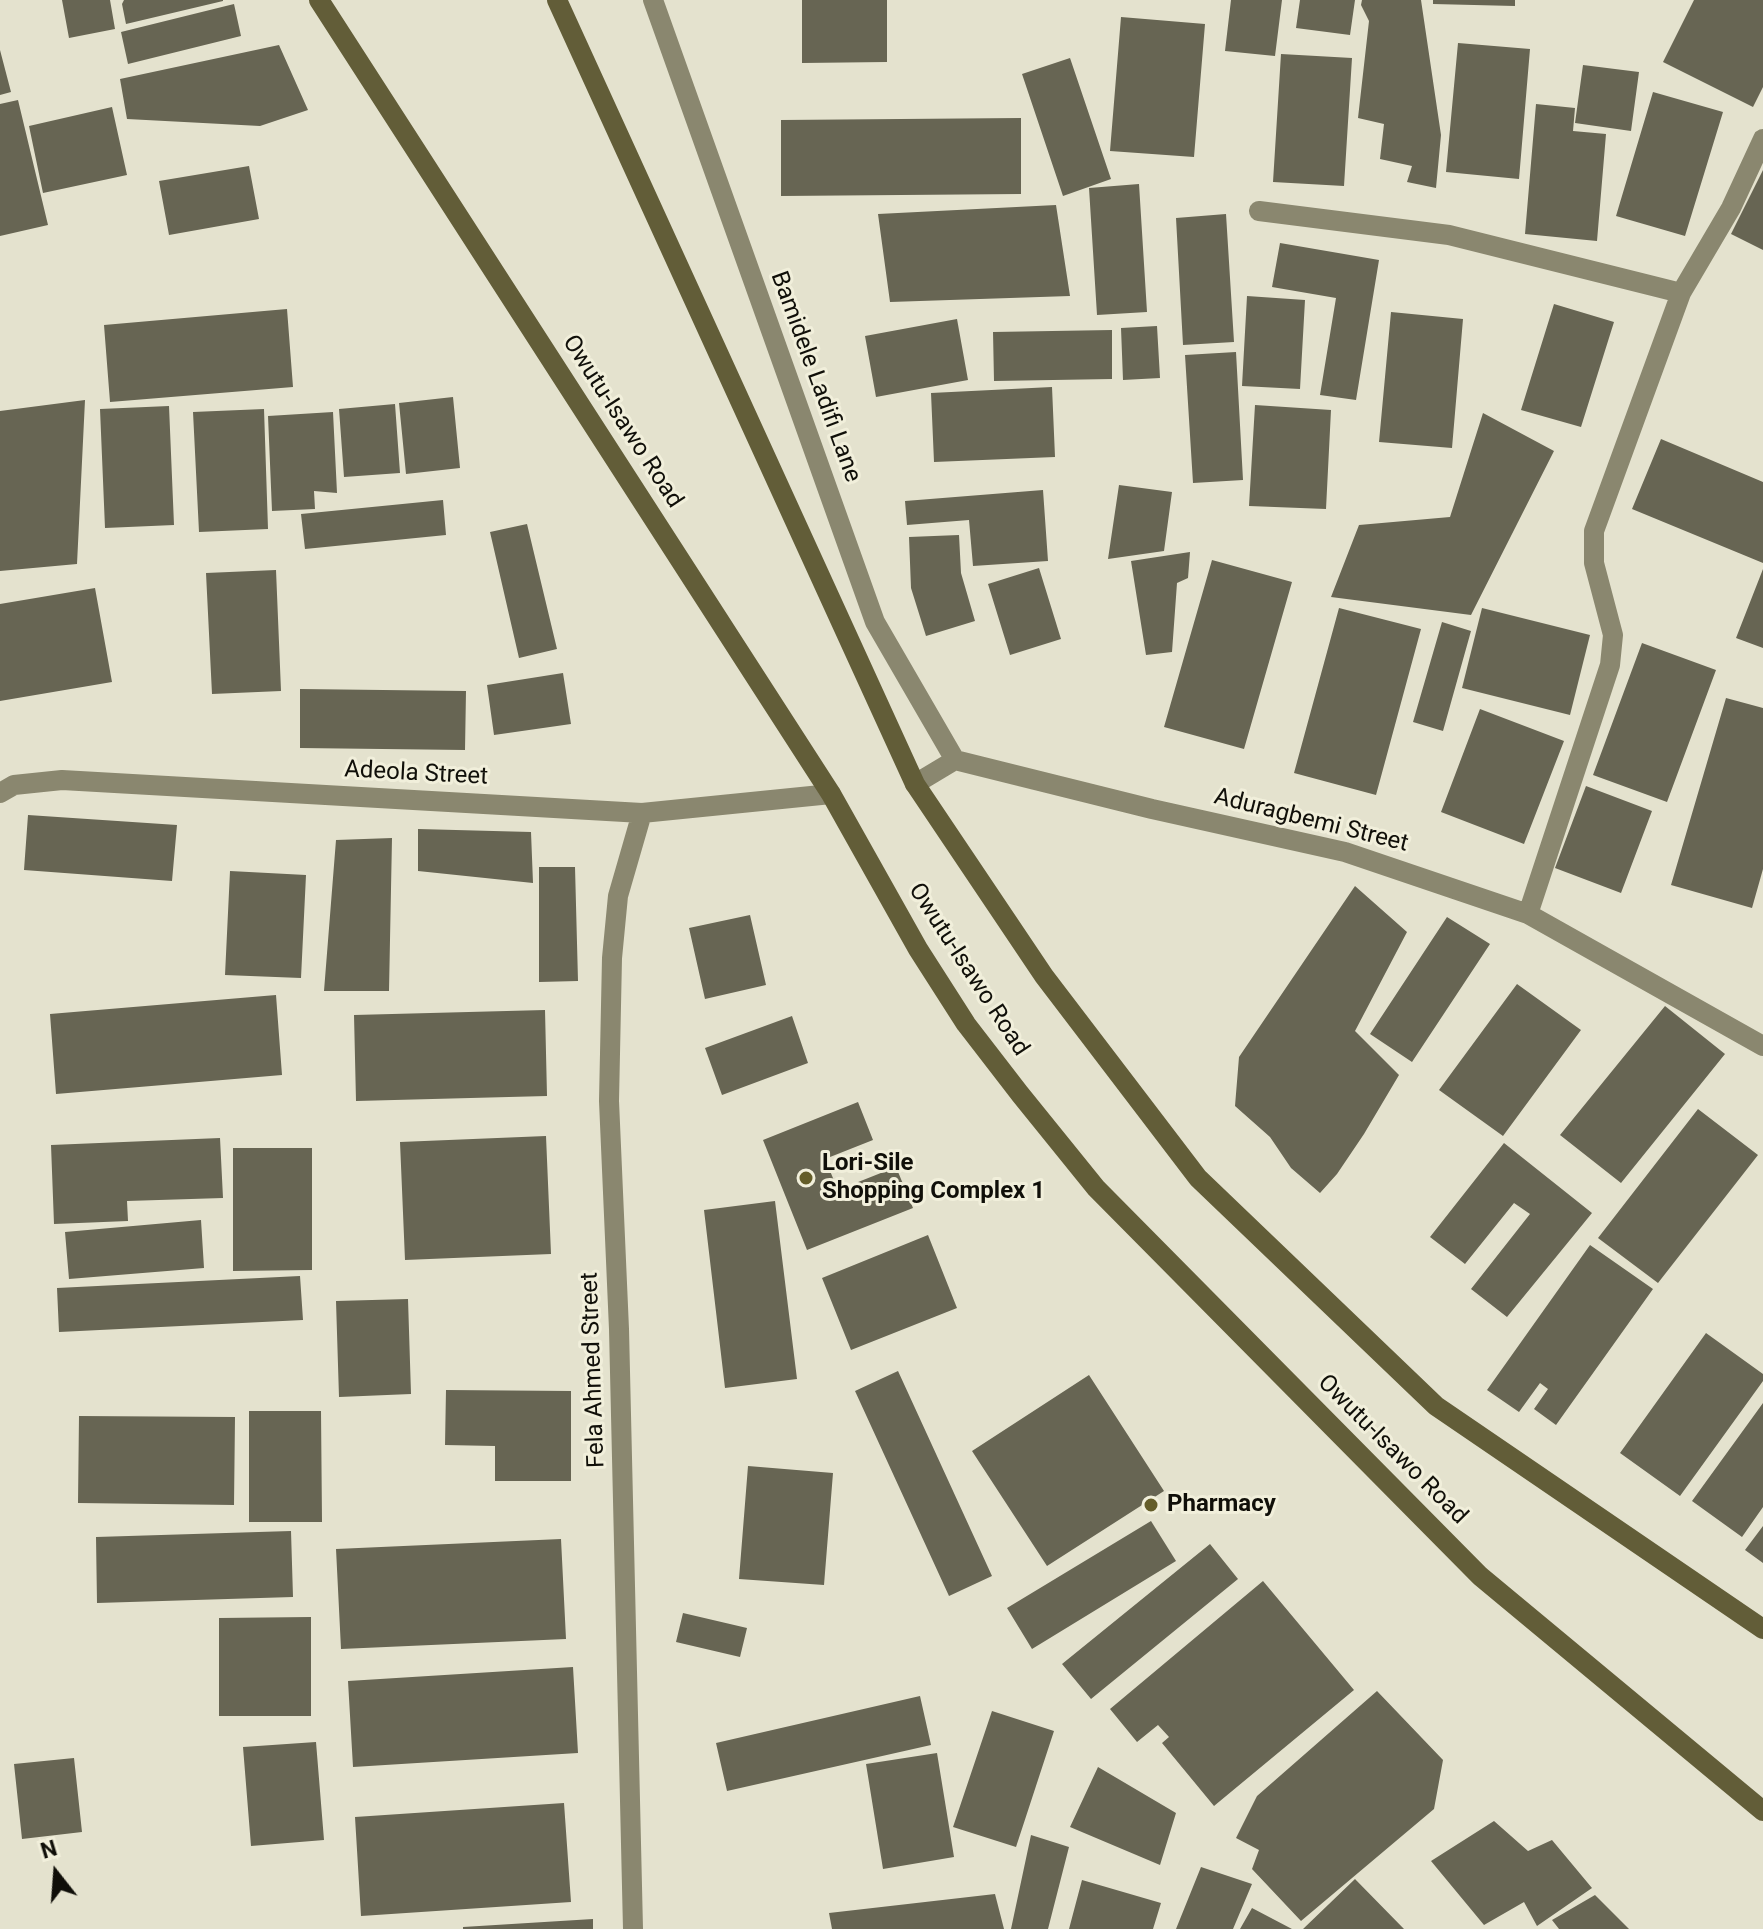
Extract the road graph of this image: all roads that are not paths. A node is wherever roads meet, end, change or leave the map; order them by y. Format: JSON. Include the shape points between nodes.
{"nodes":[{"id":1,"x":319,"y":0,"type":"edge"},
{"id":2,"x":557,"y":0,"type":"edge"},
{"id":3,"x":653,"y":0,"type":"edge"},
{"id":4,"x":1763,"y":139,"type":"edge"},
{"id":5,"x":1259,"y":211,"type":"dead end"},
{"id":6,"x":1681,"y":293,"type":"junction"},
{"id":7,"x":955,"y":760,"type":"junction"},
{"id":8,"x":915,"y":784,"type":"junction"},
{"id":9,"x":0,"y":793,"type":"edge"},
{"id":10,"x":831,"y":794,"type":"junction"},
{"id":11,"x":642,"y":813,"type":"junction"},
{"id":12,"x":1528,"y":914,"type":"junction"},
{"id":13,"x":1763,"y":1046,"type":"edge"},
{"id":14,"x":1763,"y":1629,"type":"edge"},
{"id":15,"x":1664,"y":1729,"type":"junction"},
{"id":16,"x":1763,"y":1793,"type":"edge"},
{"id":17,"x":1763,"y":1811,"type":"edge"},
{"id":18,"x":633,"y":1929,"type":"edge"}],
"edges":[{"from":1,"to":10,"type":"street","name":"Owutu-Isawo Road"},
{"from":2,"to":8,"type":"street"},
{"from":3,"to":7,"type":"street","name":"Bamidele Ladifi Lane","via":[[875,622]]},
{"from":4,"to":6,"type":"street","via":[[1731,208]]},
{"from":5,"to":6,"type":"street","via":[[1449,235]]},
{"from":6,"to":12,"type":"street","via":[[1594,531],[1594,563],[1613,635],[1610,665]]},
{"from":7,"to":8,"type":"street"},
{"from":7,"to":12,"type":"street","name":"Aduragbemi Street","via":[[1345,852]]},
{"from":8,"to":14,"type":"street","via":[[1044,976],[1198,1178],[1436,1406]]},
{"from":9,"to":11,"type":"street","name":"Adeola Street","via":[[14,785],[62,780]]},
{"from":10,"to":11,"type":"street","name":"Adeola Street"},
{"from":10,"to":15,"type":"street","name":"Owutu-Isawo Road","via":[[966,1024],[1096,1188],[1480,1576]]},
{"from":11,"to":18,"type":"street","name":"Fela Ahmed Street","via":[[618,896],[609,1101]]},
{"from":12,"to":13,"type":"street","name":"Aduragbemi Street"},
{"from":15,"to":16,"type":"street"},
{"from":15,"to":17,"type":"street","name":"Owutu-Isawo Road"}]}
